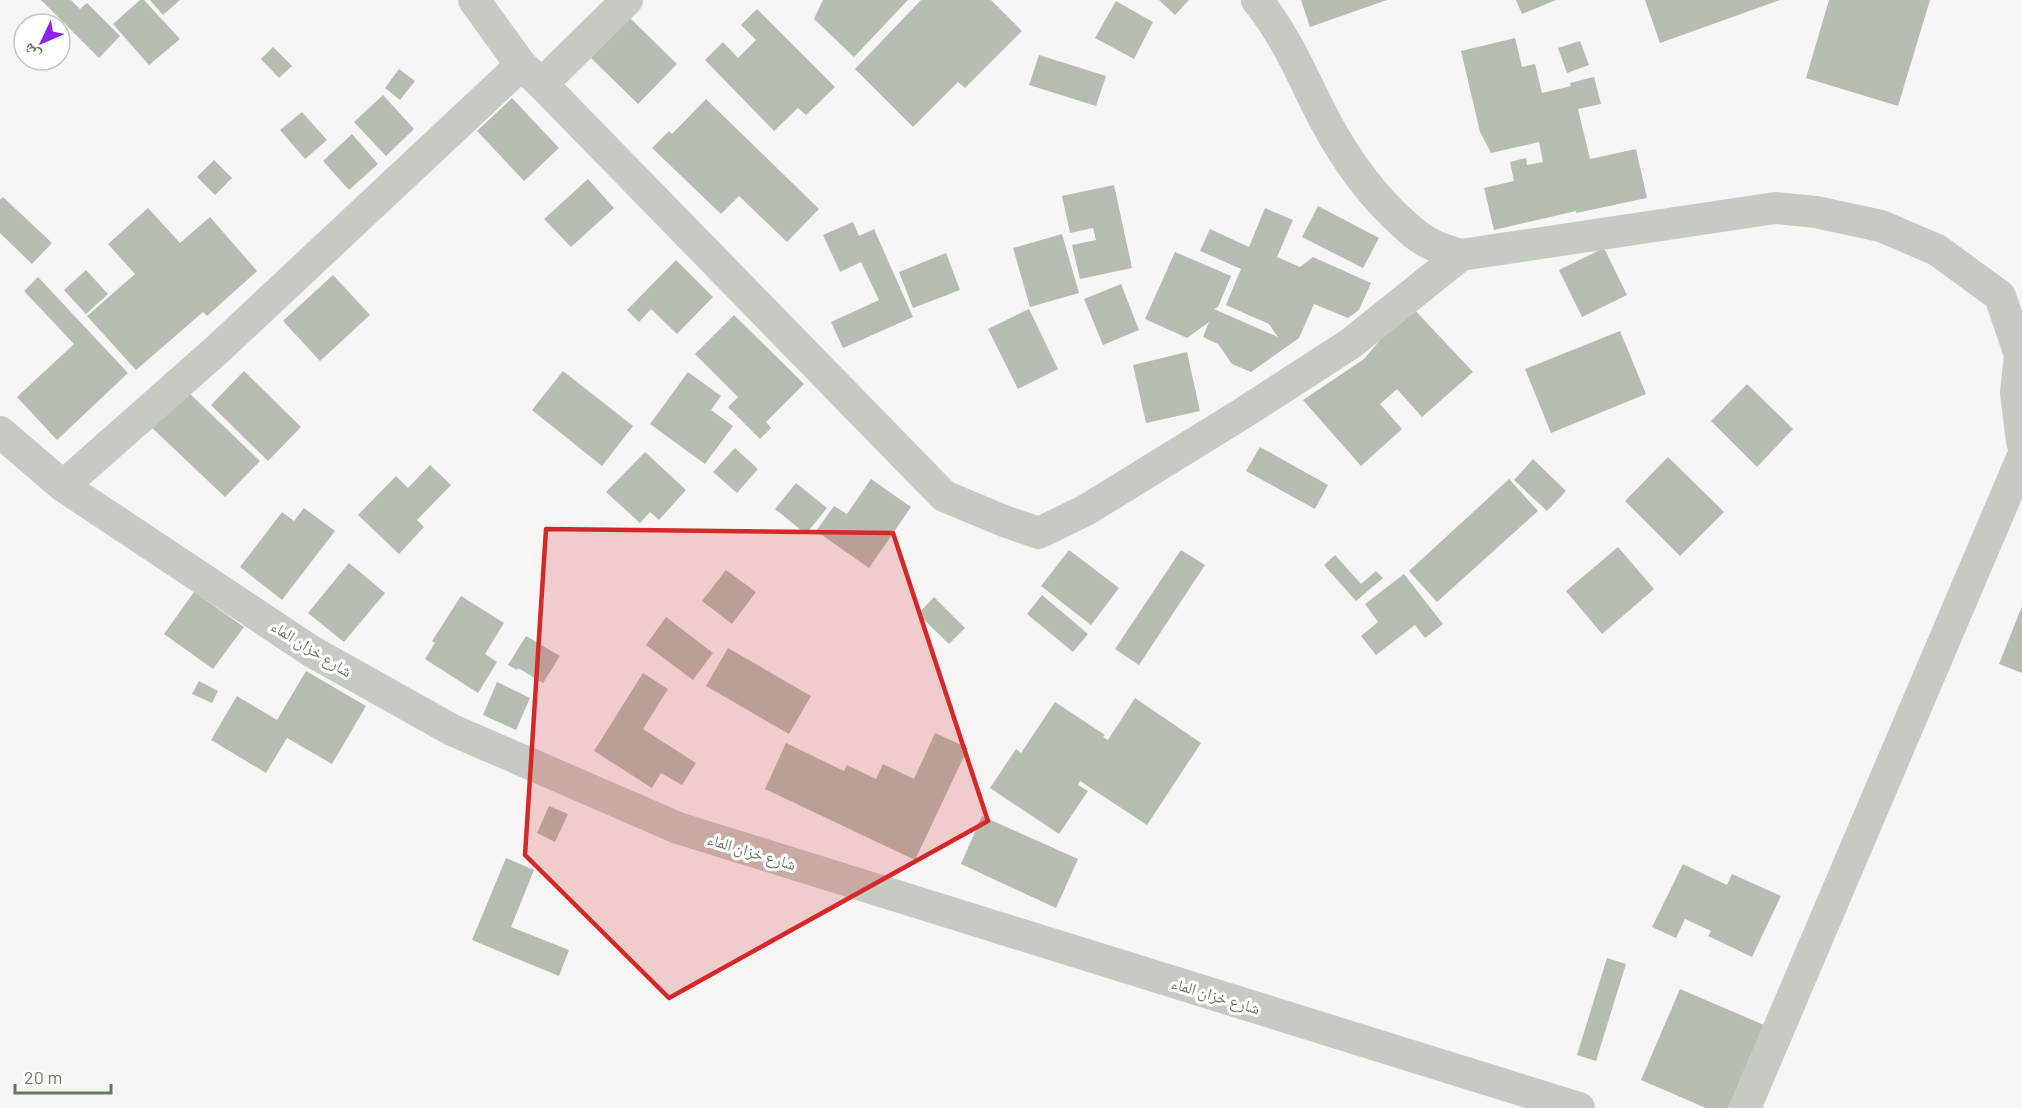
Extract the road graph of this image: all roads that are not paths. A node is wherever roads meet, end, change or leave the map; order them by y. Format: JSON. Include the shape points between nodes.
{"nodes":[{"id":1,"x":474,"y":0,"type":"edge"},
{"id":2,"x":627,"y":0,"type":"edge"},
{"id":3,"x":1257,"y":0,"type":"edge"},
{"id":4,"x":531,"y":74,"type":"junction"},
{"id":5,"x":1461,"y":255,"type":"junction"},
{"id":6,"x":0,"y":432,"type":"edge"},
{"id":7,"x":2022,"y":442,"type":"edge"},
{"id":8,"x":2022,"y":458,"type":"edge"},
{"id":9,"x":63,"y":486,"type":"junction"},
{"id":10,"x":1579,"y":1108,"type":"edge"},
{"id":11,"x":1744,"y":1108,"type":"edge"}],
"edges":[{"from":1,"to":4,"type":"street"},
{"from":2,"to":4,"type":"street"},
{"from":3,"to":5,"type":"street","via":[[1296,58],[1346,156],[1382,203],[1429,244]]},
{"from":4,"to":5,"type":"street","via":[[944,496],[1039,533],[1086,510],[1350,344]]},
{"from":4,"to":9,"type":"street"},
{"from":5,"to":7,"type":"street","via":[[1775,208],[1881,226],[1937,250],[2000,296],[2019,355],[2016,393]]},
{"from":6,"to":9,"type":"street","name":"شارع خزان الماء"},
{"from":8,"to":11,"type":"street"},
{"from":9,"to":10,"type":"street","name":"شارع خزان الماء","via":[[311,651],[452,730],[678,828]]}]}
